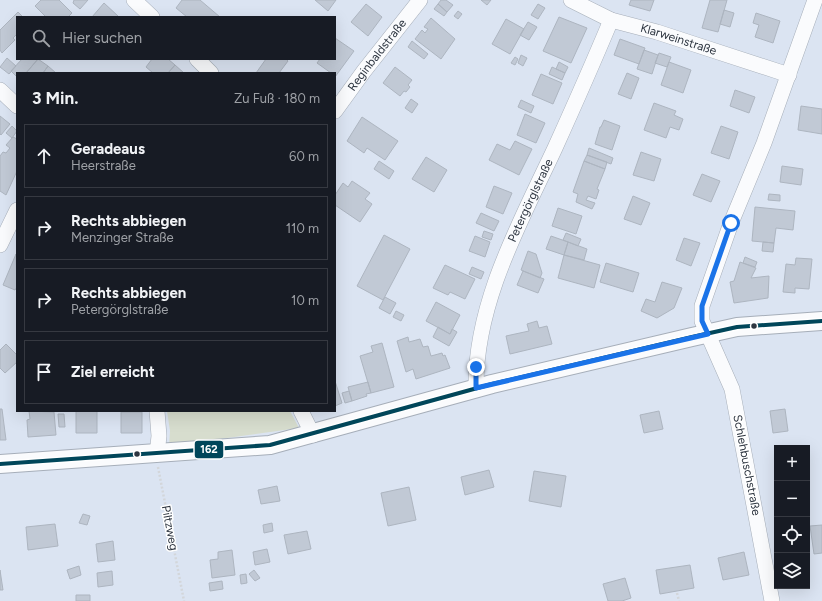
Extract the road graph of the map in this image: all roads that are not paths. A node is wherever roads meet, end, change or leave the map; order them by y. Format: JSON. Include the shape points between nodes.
{"nodes":[{"id":1,"x":134,"y":0,"type":"edge"},
{"id":2,"x":420,"y":0,"type":"edge"},
{"id":3,"x":571,"y":0,"type":"edge"},
{"id":4,"x":815,"y":0,"type":"edge"},
{"id":5,"x":151,"y":16,"type":"edge"},
{"id":6,"x":611,"y":20,"type":"junction"},
{"id":7,"x":197,"y":60,"type":"edge"},
{"id":8,"x":210,"y":72,"type":"edge"},
{"id":9,"x":789,"y":75,"type":"junction"},
{"id":10,"x":0,"y":90,"type":"edge"},
{"id":11,"x":16,"y":105,"type":"edge"},
{"id":12,"x":336,"y":110,"type":"edge"},
{"id":13,"x":16,"y":212,"type":"edge"},
{"id":14,"x":0,"y":245,"type":"edge"},
{"id":15,"x":822,"y":321,"type":"edge"},
{"id":16,"x":708,"y":334,"type":"junction"},
{"id":17,"x":476,"y":388,"type":"junction"},
{"id":18,"x":157,"y":412,"type":"edge"},
{"id":19,"x":302,"y":412,"type":"edge"},
{"id":20,"x":313,"y":435,"type":"junction"},
{"id":21,"x":158,"y":454,"type":"junction"},
{"id":22,"x":0,"y":464,"type":"edge"},
{"id":23,"x":772,"y":601,"type":"edge"}],
"edges":[{"from":1,"to":5,"type":"street"},
{"from":2,"to":12,"type":"street","name":"Reginbaldstraße"},
{"from":3,"to":6,"type":"street","name":"Klarweinstraße"},
{"from":4,"to":9,"type":"street","name":"Schlehbuschstraße"},
{"from":6,"to":9,"type":"street","name":"Klarweinstraße","via":[[657,32]]},
{"from":6,"to":17,"type":"street","name":"Petergörglstraße","via":[[510,244],[485,318],[476,367]]},
{"from":7,"to":8,"type":"street"},
{"from":9,"to":16,"type":"street","name":"Schlehbuschstraße","via":[[731,223],[702,306],[702,321]]},
{"from":10,"to":11,"type":"street"},
{"from":13,"to":14,"type":"street"},
{"from":15,"to":16,"type":"street","via":[[737,327]]},
{"from":16,"to":17,"type":"street"},
{"from":16,"to":23,"type":"street","name":"Schlehbuschstraße","via":[[732,389]]},
{"from":17,"to":20,"type":"street"},
{"from":18,"to":21,"type":"street"},
{"from":19,"to":20,"type":"street"},
{"from":20,"to":21,"type":"street","via":[[270,445]]},
{"from":21,"to":22,"type":"street"}]}
